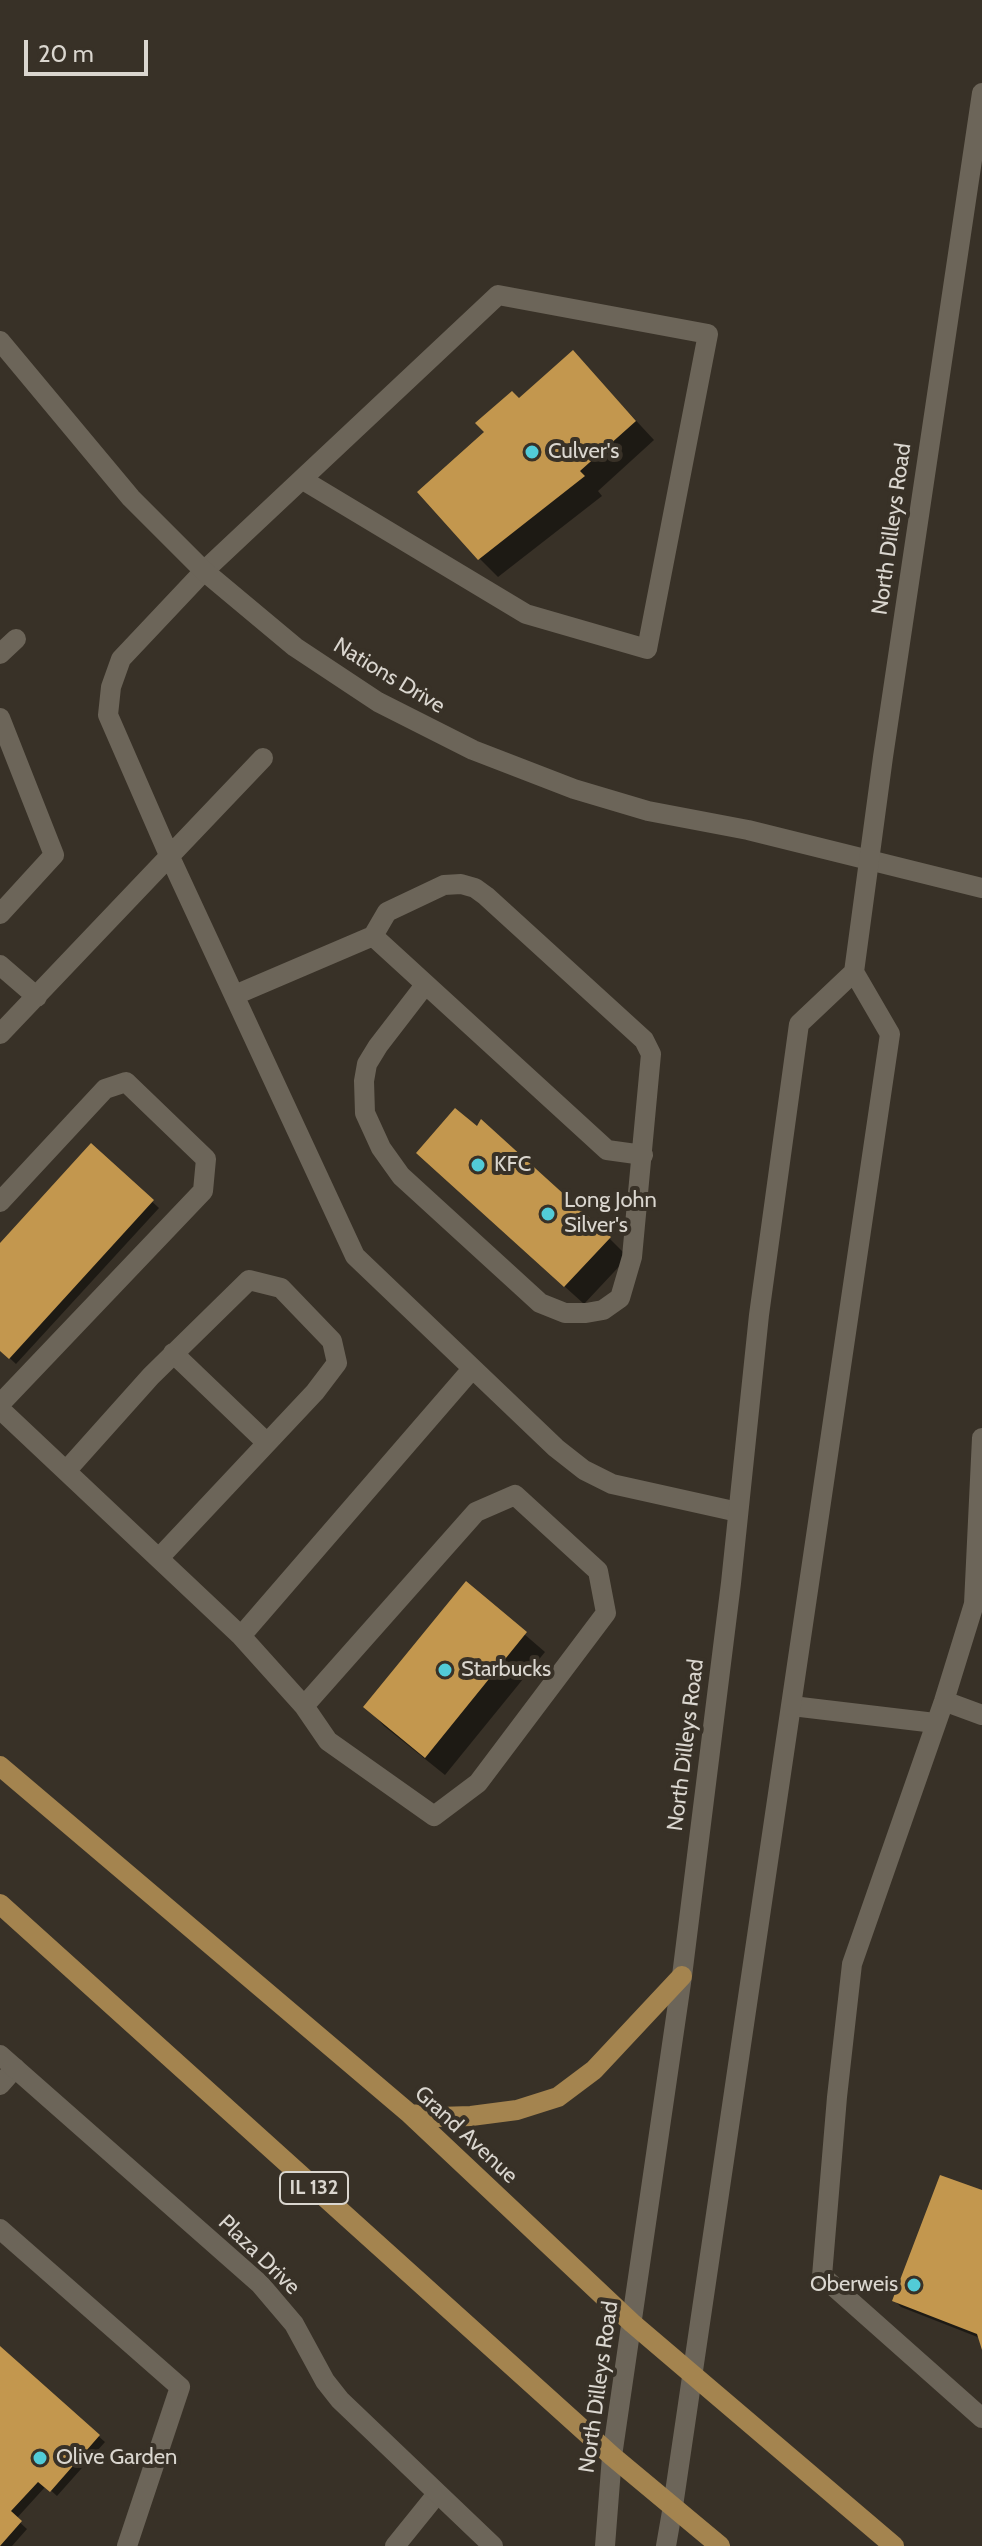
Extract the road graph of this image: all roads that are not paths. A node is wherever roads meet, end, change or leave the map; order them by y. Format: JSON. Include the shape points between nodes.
{"nodes":[{"id":1,"x":982,"y":93,"type":"edge"},
{"id":2,"x":0,"y":341,"type":"edge"},
{"id":3,"x":303,"y":480,"type":"junction"},
{"id":4,"x":204,"y":571,"type":"junction"},
{"id":5,"x":16,"y":639,"type":"dead end"},
{"id":6,"x":0,"y":654,"type":"edge"},
{"id":7,"x":0,"y":718,"type":"edge"},
{"id":8,"x":263,"y":758,"type":"dead end"},
{"id":9,"x":169,"y":855,"type":"junction"},
{"id":10,"x":869,"y":859,"type":"junction"},
{"id":11,"x":982,"y":888,"type":"edge"},
{"id":12,"x":0,"y":914,"type":"edge"},
{"id":13,"x":373,"y":936,"type":"junction"},
{"id":14,"x":0,"y":965,"type":"edge"},
{"id":15,"x":854,"y":972,"type":"junction"},
{"id":16,"x":425,"y":985,"type":"junction"},
{"id":17,"x":235,"y":995,"type":"junction"},
{"id":18,"x":37,"y":997,"type":"junction"},
{"id":19,"x":0,"y":1034,"type":"edge"},
{"id":20,"x":643,"y":1155,"type":"junction"},
{"id":21,"x":0,"y":1202,"type":"edge"},
{"id":22,"x":173,"y":1353,"type":"junction"},
{"id":23,"x":472,"y":1369,"type":"junction"},
{"id":24,"x":0,"y":1406,"type":"edge"},
{"id":25,"x":982,"y":1438,"type":"edge"},
{"id":26,"x":267,"y":1443,"type":"junction"},
{"id":27,"x":66,"y":1471,"type":"junction"},
{"id":28,"x":738,"y":1512,"type":"junction"},
{"id":29,"x":159,"y":1558,"type":"junction"},
{"id":30,"x":241,"y":1636,"type":"junction"},
{"id":31,"x":944,"y":1701,"type":"junction"},
{"id":32,"x":304,"y":1706,"type":"junction"},
{"id":33,"x":792,"y":1706,"type":"junction"},
{"id":34,"x":982,"y":1715,"type":"edge"},
{"id":35,"x":935,"y":1723,"type":"junction"},
{"id":36,"x":0,"y":1766,"type":"edge"},
{"id":37,"x":0,"y":1904,"type":"edge"},
{"id":38,"x":682,"y":1976,"type":"junction"},
{"id":39,"x":8,"y":2061,"type":"edge"},
{"id":40,"x":0,"y":2085,"type":"edge"},
{"id":41,"x":410,"y":2114,"type":"junction"},
{"id":42,"x":0,"y":2229,"type":"edge"},
{"id":43,"x":632,"y":2323,"type":"junction"},
{"id":44,"x":693,"y":2376,"type":"junction"},
{"id":45,"x":982,"y":2418,"type":"edge"},
{"id":46,"x":612,"y":2456,"type":"junction"},
{"id":47,"x":437,"y":2494,"type":"junction"},
{"id":48,"x":673,"y":2506,"type":"junction"},
{"id":49,"x":127,"y":2546,"type":"edge"},
{"id":50,"x":395,"y":2546,"type":"edge"},
{"id":51,"x":493,"y":2546,"type":"edge"},
{"id":52,"x":605,"y":2546,"type":"edge"},
{"id":53,"x":666,"y":2546,"type":"edge"},
{"id":54,"x":720,"y":2546,"type":"edge"},
{"id":55,"x":894,"y":2546,"type":"edge"}],
"edges":[{"from":1,"to":10,"type":"street","name":"North Dilleys Road"},
{"from":2,"to":4,"type":"street","name":"Nations Drive","via":[[131,498]]},
{"from":3,"to":3,"type":"street","via":[[526,614],[647,649],[708,334],[498,295]]},
{"from":3,"to":4,"type":"street"},
{"from":4,"to":9,"type":"street","via":[[121,659],[111,687],[108,715]]},
{"from":4,"to":10,"type":"street","name":"Nations Drive","via":[[295,647],[378,702],[473,750],[648,811]]},
{"from":5,"to":6,"type":"street"},
{"from":7,"to":12,"type":"street","via":[[54,855]]},
{"from":8,"to":9,"type":"street"},
{"from":9,"to":17,"type":"street"},
{"from":9,"to":18,"type":"street"},
{"from":10,"to":11,"type":"street","name":"Nations Drive"},
{"from":10,"to":15,"type":"street","name":"North Dilleys Road"},
{"from":13,"to":16,"type":"street"},
{"from":13,"to":17,"type":"street"},
{"from":13,"to":20,"type":"street","via":[[387,912],[444,885],[461,884],[486,896],[644,1040],[651,1054]]},
{"from":14,"to":18,"type":"street"},
{"from":15,"to":28,"type":"street","name":"North Dilleys Road","via":[[799,1024]]},
{"from":15,"to":33,"type":"street","via":[[890,1034]]},
{"from":16,"to":20,"type":"street","via":[[607,1150]]},
{"from":16,"to":20,"type":"street","via":[[367,1064],[365,1113],[401,1176],[540,1303],[565,1313],[586,1313],[603,1310],[620,1298],[632,1257]]},
{"from":17,"to":23,"type":"street","via":[[355,1256]]},
{"from":18,"to":19,"type":"street"},
{"from":21,"to":24,"type":"street","via":[[105,1089],[126,1082],[206,1159],[203,1191]]},
{"from":22,"to":26,"type":"street"},
{"from":22,"to":26,"type":"street","via":[[249,1280],[281,1288],[332,1341],[337,1363]]},
{"from":22,"to":27,"type":"street"},
{"from":23,"to":28,"type":"street","via":[[584,1470],[612,1484]]},
{"from":23,"to":30,"type":"street"},
{"from":24,"to":27,"type":"street"},
{"from":25,"to":31,"type":"street","via":[[974,1604]]},
{"from":26,"to":29,"type":"street"},
{"from":27,"to":29,"type":"street"},
{"from":28,"to":38,"type":"street","name":"North Dilleys Road"},
{"from":29,"to":30,"type":"street"},
{"from":30,"to":32,"type":"street"},
{"from":31,"to":34,"type":"street"},
{"from":31,"to":35,"type":"street"},
{"from":32,"to":32,"type":"street","via":[[328,1741],[434,1816],[478,1783],[606,1613],[598,1571],[515,1495],[502,1500],[476,1512]]},
{"from":33,"to":35,"type":"street"},
{"from":33,"to":44,"type":"street"},
{"from":35,"to":45,"type":"street","via":[[852,1964],[822,2276]]},
{"from":36,"to":41,"type":"main road","name":"Grand Avenue"},
{"from":37,"to":46,"type":"main road","number":"IL 132"},
{"from":38,"to":41,"type":"main road","via":[[594,2070],[558,2097],[471,2116]]},
{"from":38,"to":43,"type":"street","name":"North Dilleys Road"},
{"from":39,"to":40,"type":"street"},
{"from":39,"to":47,"type":"street","name":"Plaza Drive","via":[[260,2284],[294,2324],[340,2400]]},
{"from":41,"to":43,"type":"main road","name":"Grand Avenue"},
{"from":42,"to":49,"type":"street","via":[[180,2387]]},
{"from":43,"to":44,"type":"main road","name":"Grand Avenue"},
{"from":43,"to":46,"type":"street","name":"North Dilleys Road"},
{"from":44,"to":48,"type":"street"},
{"from":44,"to":55,"type":"main road","name":"Grand Avenue"},
{"from":46,"to":48,"type":"main road","number":"IL 132"},
{"from":46,"to":52,"type":"street","name":"North Dilleys Road"},
{"from":47,"to":50,"type":"street"},
{"from":47,"to":51,"type":"street","name":"Plaza Drive"},
{"from":48,"to":53,"type":"street"},
{"from":48,"to":54,"type":"main road","number":"IL 132"}]}
